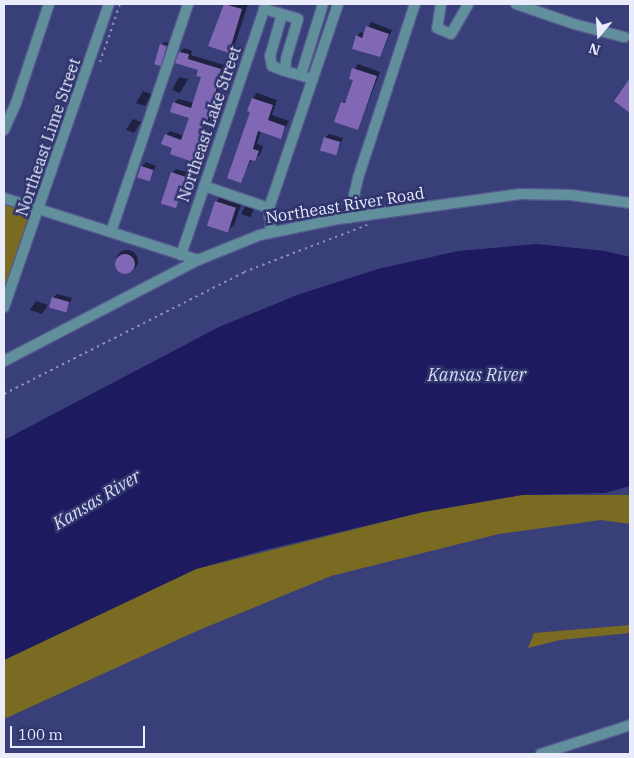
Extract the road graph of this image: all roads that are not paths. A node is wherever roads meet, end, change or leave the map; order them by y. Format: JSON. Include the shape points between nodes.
{"nodes":[{"id":1,"x":49,"y":4,"type":"edge"},
{"id":2,"x":109,"y":4,"type":"edge"},
{"id":3,"x":188,"y":4,"type":"edge"},
{"id":4,"x":323,"y":4,"type":"edge"},
{"id":5,"x":338,"y":4,"type":"edge"},
{"id":6,"x":415,"y":4,"type":"edge"},
{"id":7,"x":442,"y":4,"type":"edge"},
{"id":8,"x":468,"y":4,"type":"edge"},
{"id":9,"x":516,"y":4,"type":"edge"},
{"id":10,"x":265,"y":6,"type":"edge"},
{"id":11,"x":279,"y":13,"type":"junction"},
{"id":12,"x":624,"y":37,"type":"dead end"},
{"id":13,"x":286,"y":71,"type":"junction"},
{"id":14,"x":301,"y":75,"type":"junction"},
{"id":15,"x":313,"y":79,"type":"junction"},
{"id":16,"x":4,"y":130,"type":"edge"},
{"id":17,"x":204,"y":186,"type":"junction"},
{"id":18,"x":4,"y":198,"type":"edge"},
{"id":19,"x":630,"y":203,"type":"edge"},
{"id":20,"x":269,"y":208,"type":"junction"},
{"id":21,"x":39,"y":209,"type":"junction"},
{"id":22,"x":349,"y":218,"type":"junction"},
{"id":23,"x":111,"y":232,"type":"junction"},
{"id":24,"x":271,"y":232,"type":"junction"},
{"id":25,"x":181,"y":255,"type":"junction"},
{"id":26,"x":198,"y":260,"type":"junction"},
{"id":27,"x":4,"y":307,"type":"edge"},
{"id":28,"x":4,"y":361,"type":"edge"},
{"id":29,"x":630,"y":725,"type":"edge"},
{"id":30,"x":541,"y":754,"type":"edge"}],
"edges":[{"from":1,"to":16,"type":"street"},
{"from":2,"to":21,"type":"street","name":"Northeast Lime Street"},
{"from":3,"to":23,"type":"street"},
{"from":4,"to":14,"type":"street"},
{"from":5,"to":15,"type":"street"},
{"from":6,"to":22,"type":"street","via":[[358,178]]},
{"from":7,"to":8,"type":"street","via":[[437,28],[451,34]]},
{"from":9,"to":12,"type":"street"},
{"from":10,"to":11,"type":"street"},
{"from":10,"to":17,"type":"street","name":"Northeast Lake Street"},
{"from":11,"to":13,"type":"street","via":[[281,18],[270,56],[272,66]]},
{"from":11,"to":13,"type":"street","via":[[298,19],[286,59]]},
{"from":13,"to":14,"type":"street"},
{"from":14,"to":15,"type":"street"},
{"from":15,"to":20,"type":"street"},
{"from":17,"to":20,"type":"street"},
{"from":17,"to":25,"type":"street","name":"Northeast Lake Street"},
{"from":18,"to":21,"type":"street"},
{"from":19,"to":22,"type":"street","name":"Northeast River Road","via":[[571,194],[520,194]]},
{"from":20,"to":24,"type":"street"},
{"from":21,"to":23,"type":"street"},
{"from":21,"to":27,"type":"street","name":"Northeast Lime Street"},
{"from":22,"to":24,"type":"street","name":"Northeast River Road"},
{"from":23,"to":25,"type":"street"},
{"from":24,"to":26,"type":"street","name":"Northeast River Road","via":[[230,245]]},
{"from":25,"to":26,"type":"street"},
{"from":26,"to":28,"type":"street","name":"Northeast River Road"},
{"from":29,"to":30,"type":"street"}]}
